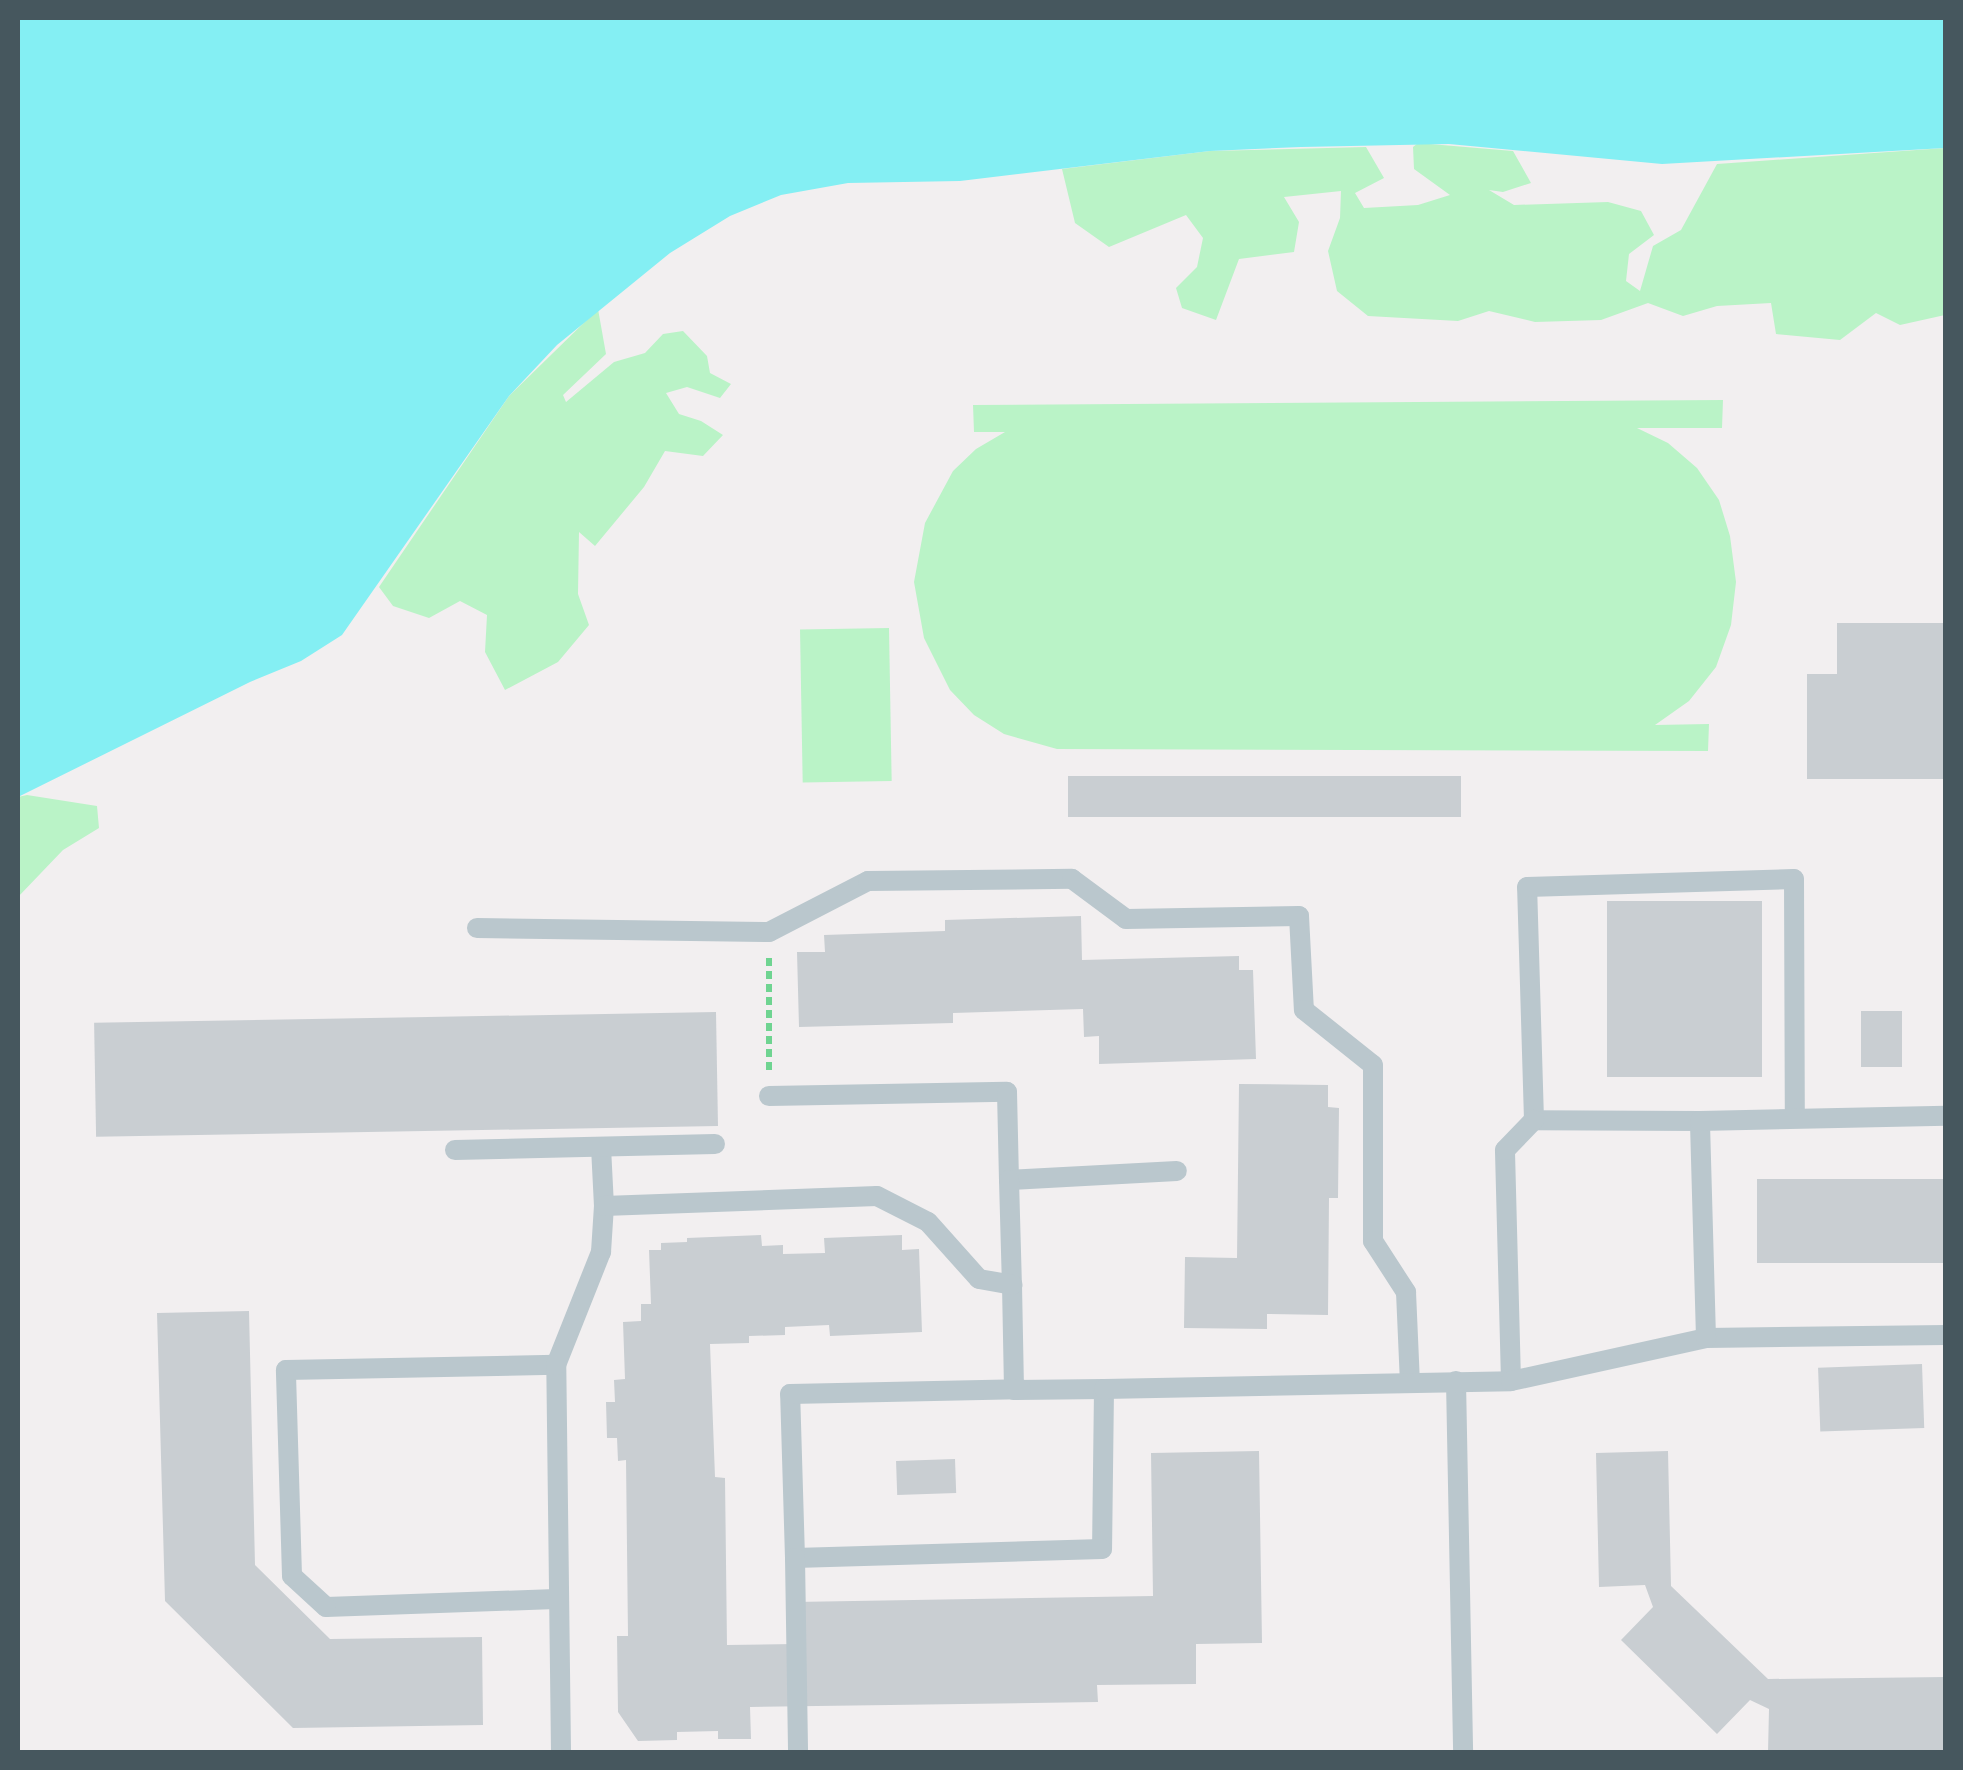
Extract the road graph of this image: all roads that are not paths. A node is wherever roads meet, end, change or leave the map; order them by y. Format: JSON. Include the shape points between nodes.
{"nodes":[{"id":1,"x":478,"y":928,"type":"dead end"},
{"id":2,"x":769,"y":1096,"type":"road end"},
{"id":3,"x":1946,"y":1116,"type":"edge"},
{"id":4,"x":1795,"y":1117,"type":"junction"},
{"id":5,"x":1534,"y":1120,"type":"junction"},
{"id":6,"x":1700,"y":1121,"type":"junction"},
{"id":7,"x":715,"y":1144,"type":"dead end"},
{"id":8,"x":601,"y":1147,"type":"junction"},
{"id":9,"x":456,"y":1150,"type":"dead end"},
{"id":10,"x":1177,"y":1170,"type":"dead end"},
{"id":11,"x":1009,"y":1180,"type":"junction"},
{"id":12,"x":604,"y":1206,"type":"junction"},
{"id":13,"x":1012,"y":1285,"type":"junction"},
{"id":14,"x":1946,"y":1335,"type":"edge"},
{"id":15,"x":1706,"y":1338,"type":"junction"},
{"id":16,"x":556,"y":1365,"type":"junction"},
{"id":17,"x":1511,"y":1381,"type":"junction"},
{"id":18,"x":1456,"y":1382,"type":"junction"},
{"id":19,"x":1410,"y":1383,"type":"junction"},
{"id":20,"x":1104,"y":1389,"type":"junction"},
{"id":21,"x":1020,"y":1390,"type":"junction"},
{"id":22,"x":795,"y":1558,"type":"junction"},
{"id":23,"x":556,"y":1599,"type":"junction"},
{"id":24,"x":561,"y":1752,"type":"edge"},
{"id":25,"x":798,"y":1752,"type":"edge"},
{"id":26,"x":1463,"y":1752,"type":"edge"}],
"edges":[{"from":1,"to":19,"type":"lane","via":[[769,932],[868,882],[1072,878],[1126,919],[1299,916],[1304,1010],[1373,1065],[1373,1241],[1406,1292]]},
{"from":2,"to":11,"type":"lane","via":[[1007,1092]]},
{"from":3,"to":4,"type":"lane"},
{"from":4,"to":5,"type":"lane","via":[[1794,879],[1527,887]]},
{"from":4,"to":6,"type":"lane"},
{"from":5,"to":6,"type":"lane"},
{"from":5,"to":17,"type":"lane","via":[[1505,1150]]},
{"from":6,"to":15,"type":"lane"},
{"from":7,"to":8,"type":"lane"},
{"from":8,"to":9,"type":"lane"},
{"from":8,"to":12,"type":"lane"},
{"from":10,"to":11,"type":"lane"},
{"from":11,"to":13,"type":"lane"},
{"from":12,"to":13,"type":"lane","via":[[878,1196],[928,1222],[979,1279]]},
{"from":12,"to":16,"type":"lane","via":[[602,1252]]},
{"from":13,"to":21,"type":"lane","via":[[1014,1390]]},
{"from":14,"to":15,"type":"lane"},
{"from":15,"to":17,"type":"lane"},
{"from":16,"to":23,"type":"lane"},
{"from":16,"to":23,"type":"lane","via":[[286,1370],[292,1576],[326,1607]]},
{"from":17,"to":18,"type":"lane"},
{"from":18,"to":19,"type":"lane"},
{"from":18,"to":26,"type":"lane"},
{"from":19,"to":20,"type":"lane"},
{"from":20,"to":21,"type":"lane"},
{"from":20,"to":22,"type":"lane","via":[[1102,1549]]},
{"from":21,"to":22,"type":"lane","via":[[790,1394]]},
{"from":22,"to":25,"type":"lane"},
{"from":23,"to":24,"type":"lane"}]}
